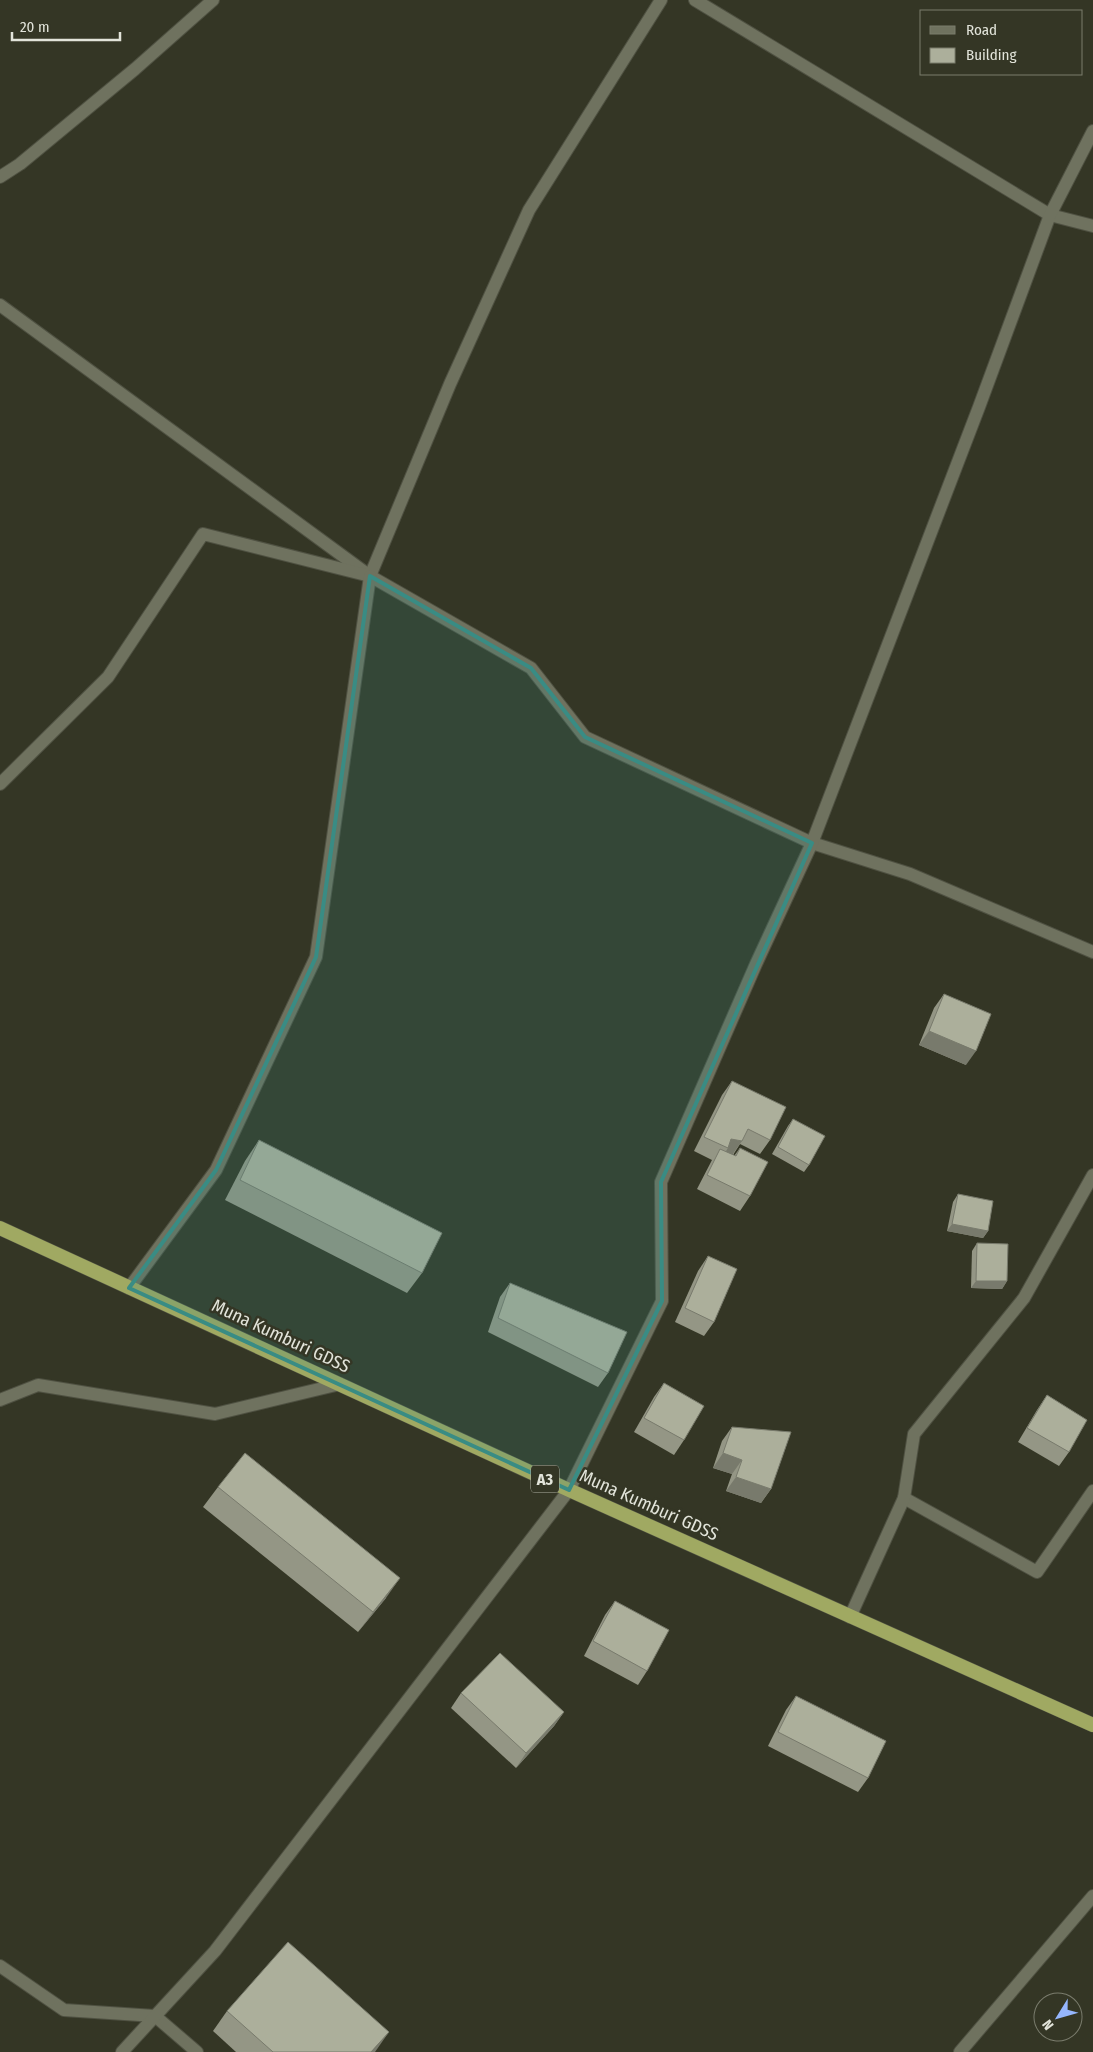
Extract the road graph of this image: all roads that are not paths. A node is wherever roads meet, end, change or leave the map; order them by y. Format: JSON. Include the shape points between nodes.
{"nodes":[{"id":1,"x":213,"y":0,"type":"edge"},
{"id":2,"x":661,"y":0,"type":"edge"},
{"id":3,"x":694,"y":0,"type":"edge"},
{"id":4,"x":1093,"y":131,"type":"edge"},
{"id":5,"x":0,"y":177,"type":"edge"},
{"id":6,"x":1050,"y":215,"type":"junction"},
{"id":7,"x":1093,"y":226,"type":"edge"},
{"id":8,"x":0,"y":305,"type":"edge"},
{"id":9,"x":370,"y":576,"type":"junction"},
{"id":10,"x":0,"y":784,"type":"edge"},
{"id":11,"x":812,"y":843,"type":"junction"},
{"id":12,"x":1093,"y":952,"type":"edge"},
{"id":13,"x":1093,"y":1175,"type":"edge"},
{"id":14,"x":0,"y":1228,"type":"edge"},
{"id":15,"x":130,"y":1288,"type":"junction"},
{"id":16,"x":340,"y":1384,"type":"junction"},
{"id":17,"x":0,"y":1400,"type":"edge"},
{"id":18,"x":569,"y":1490,"type":"junction"},
{"id":19,"x":1093,"y":1491,"type":"edge"},
{"id":20,"x":904,"y":1498,"type":"junction"},
{"id":21,"x":850,"y":1617,"type":"junction"},
{"id":22,"x":1093,"y":1725,"type":"edge"},
{"id":23,"x":1093,"y":1896,"type":"edge"},
{"id":24,"x":0,"y":1966,"type":"edge"},
{"id":25,"x":155,"y":2016,"type":"junction"},
{"id":26,"x":122,"y":2052,"type":"edge"},
{"id":27,"x":198,"y":2052,"type":"edge"},
{"id":28,"x":960,"y":2052,"type":"edge"}],
"edges":[{"from":1,"to":5,"type":"street","via":[[135,69]]},
{"from":2,"to":9,"type":"street","via":[[529,210],[450,384]]},
{"from":3,"to":6,"type":"street"},
{"from":4,"to":6,"type":"street"},
{"from":6,"to":7,"type":"street"},
{"from":6,"to":11,"type":"street"},
{"from":8,"to":9,"type":"street"},
{"from":9,"to":10,"type":"street","via":[[203,534],[108,677]]},
{"from":9,"to":11,"type":"street","via":[[531,668],[585,737]]},
{"from":9,"to":15,"type":"street","via":[[316,957],[216,1170]]},
{"from":11,"to":12,"type":"street","via":[[910,874]]},
{"from":11,"to":18,"type":"street","via":[[661,1182],[662,1301]]},
{"from":13,"to":20,"type":"street","via":[[1024,1298],[914,1434]]},
{"from":14,"to":15,"type":"highway","name":"Muna Kumburi GDSS","number":"A3"},
{"from":15,"to":16,"type":"highway","name":"Muna Kumburi GDSS","number":"A3"},
{"from":16,"to":17,"type":"street","via":[[215,1414],[38,1385]]},
{"from":16,"to":18,"type":"highway","name":"Muna Kumburi GDSS","number":"A3"},
{"from":18,"to":21,"type":"highway","name":"Muna Kumburi GDSS","number":"A3"},
{"from":18,"to":25,"type":"street","via":[[215,1951]]},
{"from":19,"to":20,"type":"street","via":[[1038,1572]]},
{"from":20,"to":21,"type":"street"},
{"from":21,"to":22,"type":"highway","name":"Muna Kumburi GDSS","number":"A3"},
{"from":23,"to":28,"type":"street"},
{"from":24,"to":25,"type":"street","via":[[64,2010]]},
{"from":25,"to":26,"type":"street"},
{"from":25,"to":27,"type":"street"}]}
